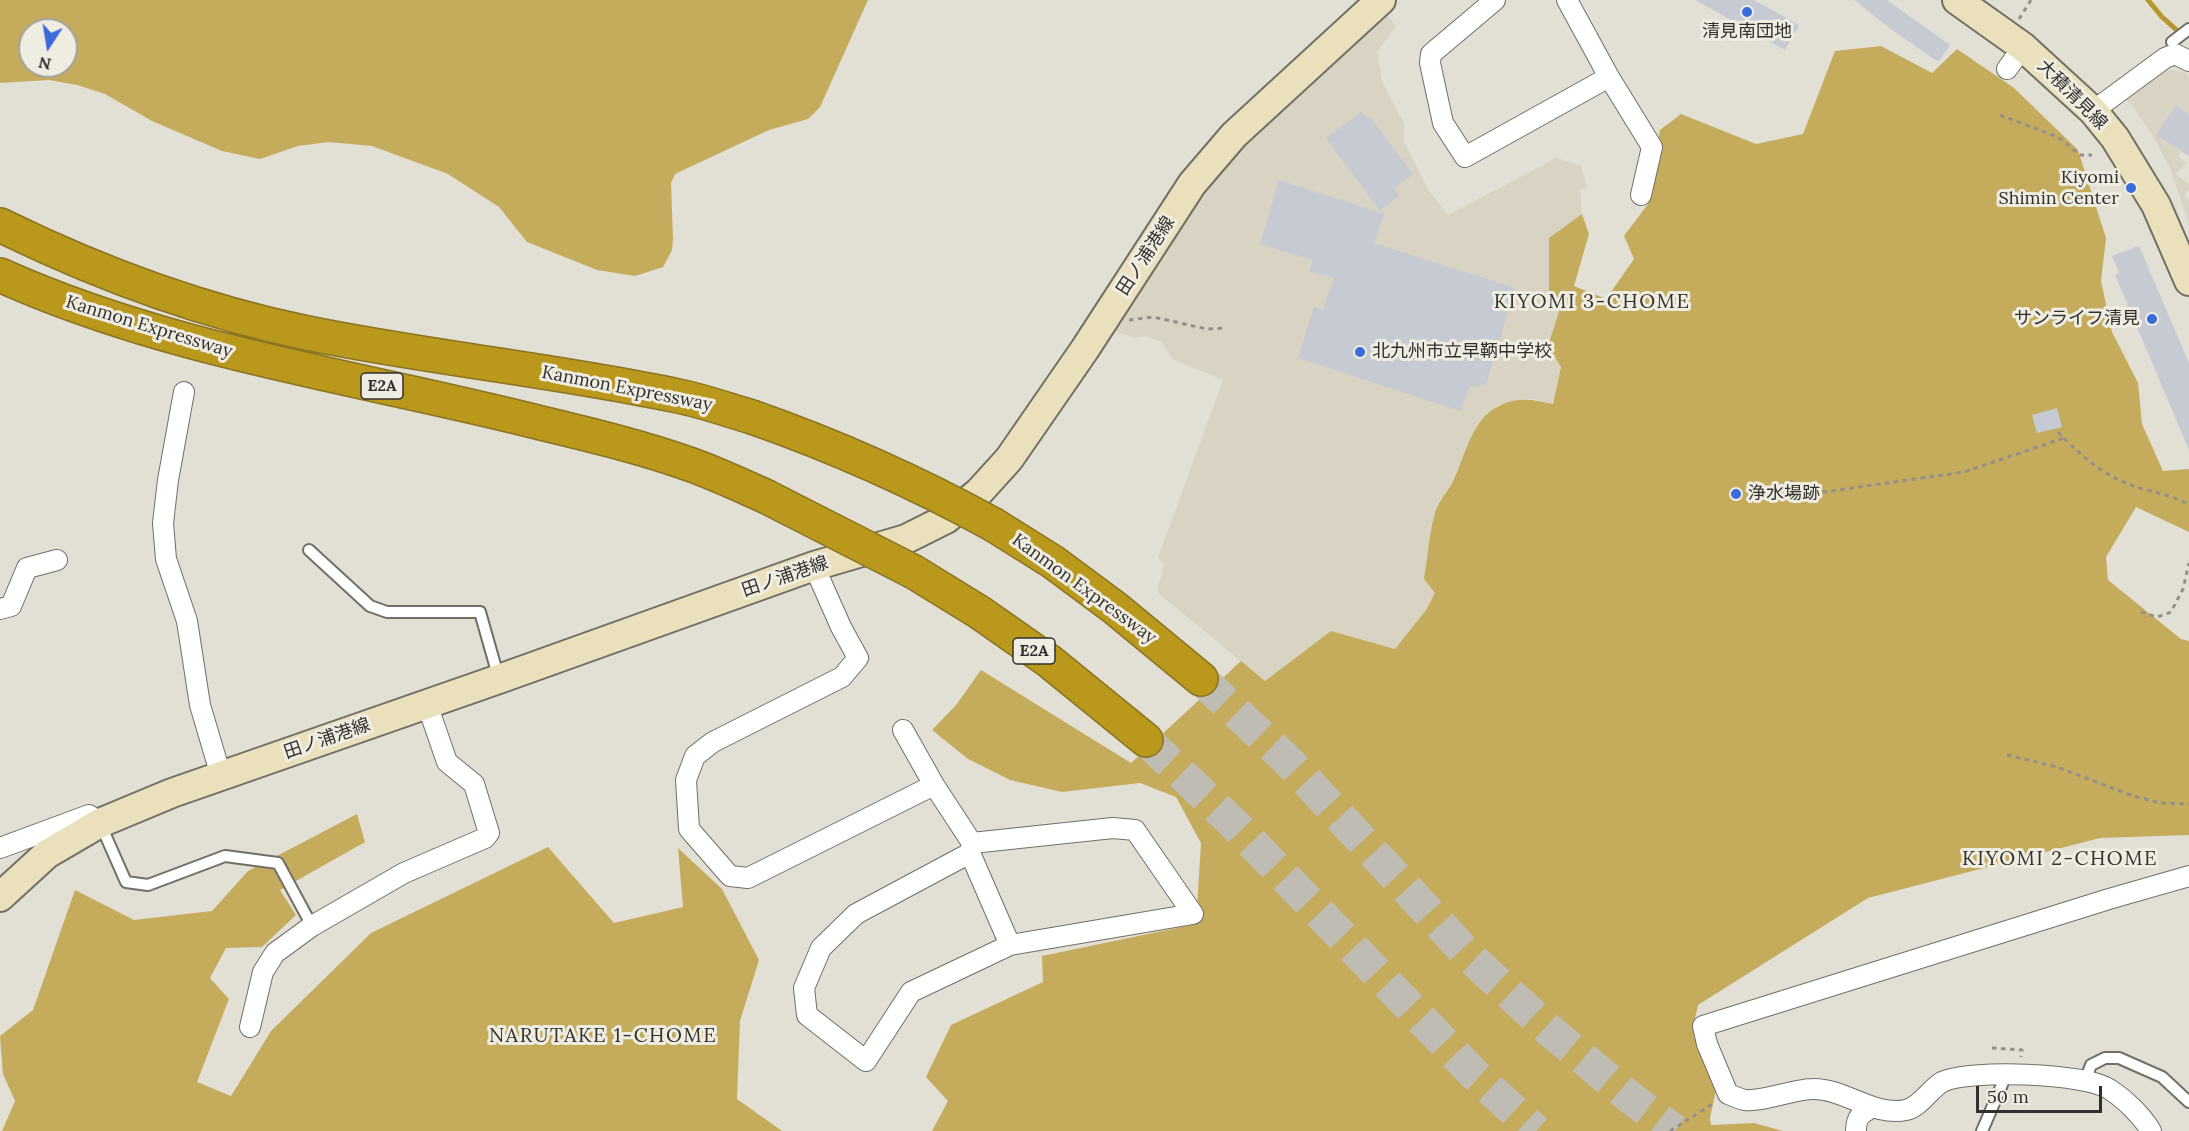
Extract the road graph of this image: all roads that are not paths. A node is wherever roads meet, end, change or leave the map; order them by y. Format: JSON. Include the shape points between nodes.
{"nodes":[{"id":1,"x":1381,"y":0,"type":"edge"},
{"id":2,"x":1495,"y":0,"type":"edge"},
{"id":3,"x":1567,"y":0,"type":"edge"},
{"id":4,"x":1957,"y":0,"type":"edge"},
{"id":5,"x":2189,"y":29,"type":"edge"},
{"id":6,"x":2172,"y":42,"type":"dead end"},
{"id":7,"x":2189,"y":61,"type":"edge"},
{"id":8,"x":1609,"y":77,"type":"junction"},
{"id":9,"x":2093,"y":111,"type":"junction"},
{"id":10,"x":1641,"y":195,"type":"dead end"},
{"id":11,"x":0,"y":225,"type":"edge"},
{"id":12,"x":2188,"y":274,"type":"edge"},
{"id":13,"x":0,"y":275,"type":"edge"},
{"id":14,"x":184,"y":392,"type":"dead end"},
{"id":15,"x":309,"y":550,"type":"dead end"},
{"id":16,"x":57,"y":560,"type":"dead end"},
{"id":17,"x":814,"y":566,"type":"junction"},
{"id":18,"x":0,"y":609,"type":"edge"},
{"id":19,"x":499,"y":679,"type":"junction"},
{"id":20,"x":1201,"y":679,"type":"tunnel mouth"},
{"id":21,"x":427,"y":704,"type":"junction"},
{"id":22,"x":903,"y":729,"type":"dead end"},
{"id":23,"x":1146,"y":740,"type":"tunnel mouth"},
{"id":24,"x":221,"y":776,"type":"junction"},
{"id":25,"x":934,"y":785,"type":"junction"},
{"id":26,"x":100,"y":823,"type":"junction"},
{"id":27,"x":0,"y":848,"type":"edge"},
{"id":28,"x":971,"y":848,"type":"junction"},
{"id":29,"x":2189,"y":876,"type":"edge"},
{"id":30,"x":0,"y":897,"type":"edge"},
{"id":31,"x":312,"y":926,"type":"junction"},
{"id":32,"x":1010,"y":945,"type":"junction"},
{"id":33,"x":250,"y":1027,"type":"dead end"},
{"id":34,"x":2007,"y":1073,"type":"junction"},
{"id":35,"x":2085,"y":1081,"type":"junction"},
{"id":36,"x":2189,"y":1102,"type":"edge"},
{"id":37,"x":1874,"y":1107,"type":"junction"},
{"id":38,"x":1856,"y":1131,"type":"edge"},
{"id":39,"x":1982,"y":1131,"type":"edge"},
{"id":40,"x":2151,"y":1131,"type":"edge"}],
"edges":[{"from":1,"to":17,"type":"main road","name":"田ノ浦港線","via":[[1227,143],[1192,184],[1009,459],[979,492],[946,519],[906,540]]},
{"from":2,"to":8,"type":"street","via":[[1431,54],[1443,123],[1465,157]]},
{"from":3,"to":8,"type":"street"},
{"from":4,"to":9,"type":"main road","name":"大積清見線","via":[[2015,58]]},
{"from":5,"to":6,"type":"lane"},
{"from":7,"to":9,"type":"street","via":[[2175,54],[2165,57]]},
{"from":8,"to":10,"type":"street","via":[[1652,147]]},
{"from":9,"to":12,"type":"main road","name":"大積清見線","via":[[2115,138],[2156,205]]},
{"from":11,"to":20,"type":"highway","name":"Kanmon Expressway","number":"E2A","bridge":true,"via":[[135,284],[225,313],[318,335],[669,394],[815,439],[931,490],[994,525],[1098,594]]},
{"from":13,"to":23,"type":"highway","name":"Kanmon Expressway","number":"E2A","bridge":true,"via":[[123,322],[239,354],[477,406],[690,464],[765,496],[914,572],[1049,661]]},
{"from":14,"to":24,"type":"street","via":[[163,523],[166,559],[187,621],[200,705]]},
{"from":15,"to":19,"type":"lane","via":[[370,606],[387,612],[480,612]]},
{"from":16,"to":18,"type":"street","via":[[27,568],[11,606]]},
{"from":17,"to":19,"type":"main road","name":"田ノ浦港線"},
{"from":17,"to":25,"type":"street","via":[[858,658],[842,677],[713,742],[695,756],[686,780],[689,829],[730,876],[748,878]]},
{"from":19,"to":21,"type":"main road","name":"田ノ浦港線"},
{"from":21,"to":24,"type":"main road","name":"田ノ浦港線"},
{"from":21,"to":31,"type":"street","via":[[447,762],[474,784],[489,833],[404,873]]},
{"from":22,"to":25,"type":"street"},
{"from":24,"to":26,"type":"main road","name":"田ノ浦港線"},
{"from":25,"to":28,"type":"street"},
{"from":26,"to":27,"type":"street","via":[[89,814]]},
{"from":26,"to":30,"type":"main road","name":"田ノ浦港線","via":[[47,854]]},
{"from":26,"to":31,"type":"lane","via":[[126,882],[148,885],[225,856],[278,863]]},
{"from":28,"to":32,"type":"street"},
{"from":28,"to":32,"type":"street","via":[[1113,828],[1135,830],[1193,914]]},
{"from":28,"to":32,"type":"street","via":[[856,914],[821,948],[804,988],[807,1015],[866,1061],[911,992]]},
{"from":29,"to":37,"type":"street","via":[[1703,1026],[1728,1094],[1746,1100],[1814,1089]]},
{"from":31,"to":33,"type":"street","via":[[275,953],[263,972]]},
{"from":34,"to":35,"type":"street"},
{"from":34,"to":37,"type":"street","via":[[1943,1082],[1908,1110]]},
{"from":34,"to":39,"type":"lane"},
{"from":35,"to":36,"type":"lane","via":[[2091,1065],[2105,1058],[2119,1058],[2162,1077]]},
{"from":35,"to":40,"type":"street","via":[[2108,1088]]},
{"from":37,"to":38,"type":"street","via":[[1863,1111]]}]}
